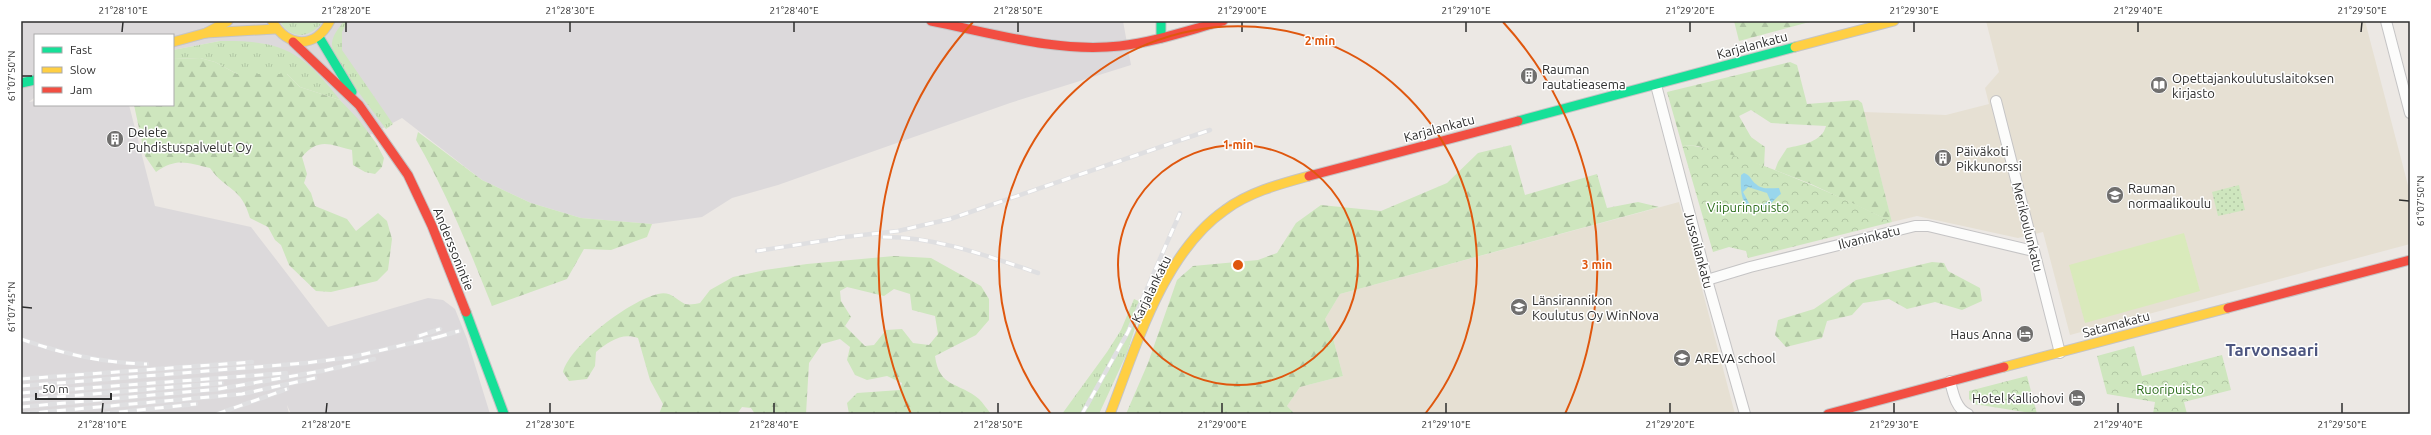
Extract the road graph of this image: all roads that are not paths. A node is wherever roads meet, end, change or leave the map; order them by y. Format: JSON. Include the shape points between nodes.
{"nodes":[{"id":1,"x":228,"y":21,"type":"edge"},
{"id":2,"x":330,"y":21,"type":"edge"},
{"id":3,"x":932,"y":21,"type":"edge"},
{"id":4,"x":1161,"y":21,"type":"edge"},
{"id":5,"x":1223,"y":21,"type":"edge"},
{"id":6,"x":1894,"y":21,"type":"edge"},
{"id":7,"x":2386,"y":21,"type":"edge"},
{"id":8,"x":273,"y":25,"type":"edge"},
{"id":9,"x":206,"y":33,"type":"junction"},
{"id":10,"x":319,"y":37,"type":"junction"},
{"id":11,"x":1161,"y":38,"type":"junction"},
{"id":12,"x":174,"y":42,"type":"edge"},
{"id":13,"x":294,"y":42,"type":"junction"},
{"id":14,"x":34,"y":80,"type":"edge"},
{"id":15,"x":21,"y":83,"type":"edge"},
{"id":16,"x":1656,"y":85,"type":"junction"},
{"id":17,"x":1996,"y":101,"type":"dead end"},
{"id":18,"x":358,"y":105,"type":"junction"},
{"id":19,"x":2410,"y":113,"type":"edge"},
{"id":20,"x":2034,"y":251,"type":"junction"},
{"id":21,"x":2410,"y":260,"type":"edge"},
{"id":22,"x":1707,"y":280,"type":"junction"},
{"id":23,"x":2060,"y":353,"type":"junction"},
{"id":24,"x":1950,"y":381,"type":"junction"},
{"id":25,"x":504,"y":414,"type":"edge"},
{"id":26,"x":1110,"y":414,"type":"edge"},
{"id":27,"x":1746,"y":414,"type":"edge"},
{"id":28,"x":1828,"y":414,"type":"edge"},
{"id":29,"x":1968,"y":414,"type":"edge"}],
"edges":[{"from":1,"to":9,"type":"main road"},
{"from":2,"to":10,"type":"main road"},
{"from":3,"to":11,"type":"main road","via":[[1072,45],[1119,46]]},
{"from":4,"to":11,"type":"main road"},
{"from":5,"to":11,"type":"main road"},
{"from":6,"to":16,"type":"main road","name":"Karjalankatu"},
{"from":7,"to":19,"type":"street"},
{"from":8,"to":9,"type":"main road"},
{"from":8,"to":13,"type":"main road","name":"Anderssonintie","via":[[286,39]]},
{"from":9,"to":12,"type":"main road"},
{"from":10,"to":13,"type":"main road","via":[[307,42]]},
{"from":10,"to":18,"type":"main road","name":"Anderssonintie"},
{"from":13,"to":18,"type":"main road","name":"Anderssonintie"},
{"from":14,"to":15,"type":"main road"},
{"from":16,"to":22,"type":"street","name":"Jussoilankatu"},
{"from":16,"to":26,"type":"main road","name":"Karjalankatu","via":[[1298,178],[1254,194],[1224,210],[1192,241],[1166,282]]},
{"from":17,"to":20,"type":"street","name":"Merikoulunkatu"},
{"from":18,"to":25,"type":"main road","name":"Anderssonintie","via":[[408,175],[432,226],[477,338]]},
{"from":20,"to":22,"type":"street","name":"Ilvaninkatu","via":[[1928,226],[1915,226]]},
{"from":20,"to":23,"type":"street","name":"Merikoulunkatu"},
{"from":21,"to":23,"type":"main road","name":"Satamakatu"},
{"from":22,"to":27,"type":"street","name":"Jussoilankatu"},
{"from":23,"to":24,"type":"main road","name":"Satamakatu"},
{"from":24,"to":28,"type":"main road","name":"Satamakatu"},
{"from":24,"to":29,"type":"street","via":[[1957,404],[1962,412]]}]}
